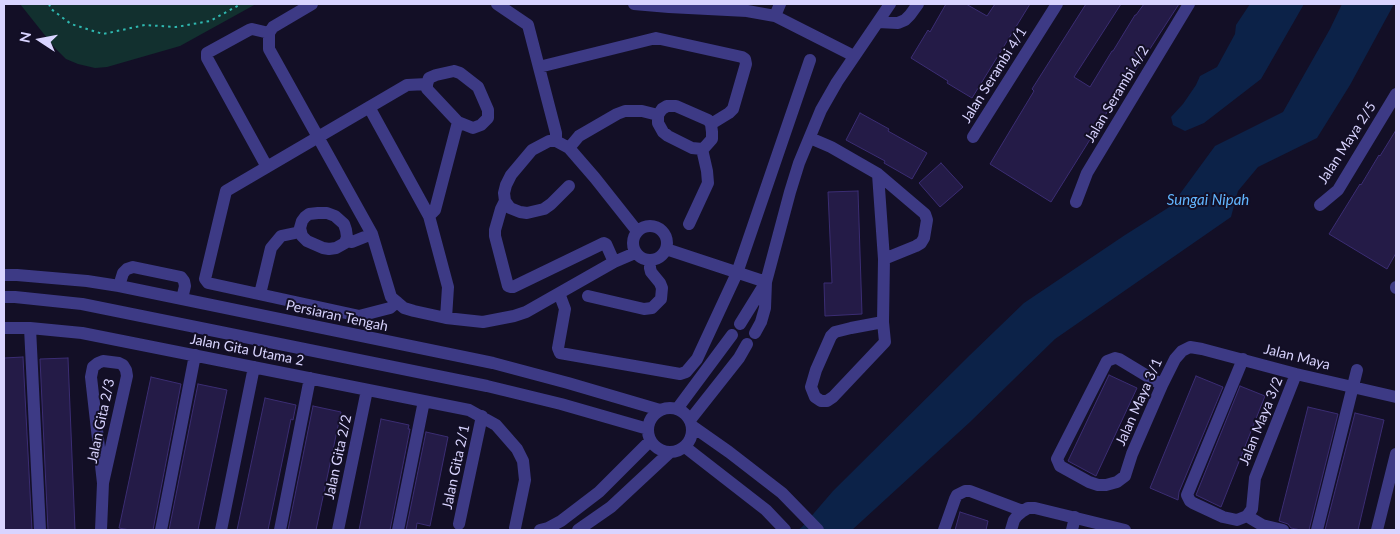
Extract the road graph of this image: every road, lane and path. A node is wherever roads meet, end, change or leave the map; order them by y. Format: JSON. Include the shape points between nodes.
{"nodes":[{"id":1,"x":49,"y":4,"type":"edge"},
{"id":2,"x":242,"y":4,"type":"edge"},
{"id":3,"x":312,"y":4,"type":"edge"},
{"id":4,"x":497,"y":4,"type":"edge"},
{"id":5,"x":634,"y":4,"type":"edge"},
{"id":6,"x":780,"y":4,"type":"edge"},
{"id":7,"x":890,"y":4,"type":"edge"},
{"id":8,"x":918,"y":4,"type":"edge"},
{"id":9,"x":1057,"y":4,"type":"edge"},
{"id":10,"x":1189,"y":4,"type":"edge"},
{"id":11,"x":775,"y":16,"type":"junction"},
{"id":12,"x":878,"y":22,"type":"junction"},
{"id":13,"x":268,"y":33,"type":"junction"},
{"id":14,"x":854,"y":56,"type":"junction"},
{"id":15,"x":810,"y":60,"type":"dead end"},
{"id":16,"x":539,"y":67,"type":"junction"},
{"id":17,"x":427,"y":84,"type":"junction"},
{"id":18,"x":1396,"y":94,"type":"edge"},
{"id":19,"x":369,"y":107,"type":"junction"},
{"id":20,"x":658,"y":115,"type":"junction"},
{"id":21,"x":458,"y":122,"type":"junction"},
{"id":22,"x":711,"y":124,"type":"junction"},
{"id":23,"x":318,"y":137,"type":"junction"},
{"id":24,"x":973,"y":137,"type":"dead end"},
{"id":25,"x":810,"y":138,"type":"junction"},
{"id":26,"x":556,"y":141,"type":"junction"},
{"id":27,"x":569,"y":148,"type":"junction"},
{"id":28,"x":702,"y":149,"type":"junction"},
{"id":29,"x":267,"y":166,"type":"junction"},
{"id":30,"x":878,"y":174,"type":"junction"},
{"id":31,"x":570,"y":186,"type":"dead end"},
{"id":32,"x":505,"y":201,"type":"junction"},
{"id":33,"x":1076,"y":202,"type":"dead end"},
{"id":34,"x":1320,"y":205,"type":"dead end"},
{"id":35,"x":429,"y":216,"type":"junction"},
{"id":36,"x":689,"y":224,"type":"dead end"},
{"id":37,"x":300,"y":232,"type":"junction"},
{"id":38,"x":637,"y":232,"type":"junction"},
{"id":39,"x":372,"y":234,"type":"junction"},
{"id":40,"x":346,"y":241,"type":"junction"},
{"id":41,"x":666,"y":249,"type":"junction"},
{"id":42,"x":635,"y":253,"type":"junction"},
{"id":43,"x":884,"y":259,"type":"junction"},
{"id":44,"x":650,"y":261,"type":"junction"},
{"id":45,"x":614,"y":262,"type":"junction"},
{"id":46,"x":737,"y":273,"type":"junction"},
{"id":47,"x":4,"y":275,"type":"edge"},
{"id":48,"x":766,"y":282,"type":"junction"},
{"id":49,"x":119,"y":286,"type":"junction"},
{"id":50,"x":559,"y":292,"type":"junction"},
{"id":51,"x":260,"y":294,"type":"junction"},
{"id":52,"x":588,"y":296,"type":"dead end"},
{"id":53,"x":4,"y":297,"type":"edge"},
{"id":54,"x":182,"y":299,"type":"junction"},
{"id":55,"x":397,"y":302,"type":"junction"},
{"id":56,"x":446,"y":318,"type":"junction"},
{"id":57,"x":883,"y":322,"type":"junction"},
{"id":58,"x":740,"y":324,"type":"dead end"},
{"id":59,"x":4,"y":328,"type":"edge"},
{"id":60,"x":30,"y":328,"type":"junction"},
{"id":61,"x":755,"y":333,"type":"dead end"},
{"id":62,"x":732,"y":335,"type":"dead end"},
{"id":63,"x":747,"y":344,"type":"dead end"},
{"id":64,"x":1190,"y":348,"type":"joint"},
{"id":65,"x":195,"y":355,"type":"junction"},
{"id":66,"x":1242,"y":359,"type":"junction"},
{"id":67,"x":254,"y":367,"type":"junction"},
{"id":68,"x":1357,"y":370,"type":"dead end"},
{"id":69,"x":1296,"y":374,"type":"junction"},
{"id":70,"x":310,"y":378,"type":"junction"},
{"id":71,"x":1162,"y":385,"type":"junction"},
{"id":72,"x":1352,"y":386,"type":"junction"},
{"id":73,"x":367,"y":390,"type":"junction"},
{"id":74,"x":1396,"y":396,"type":"edge"},
{"id":75,"x":424,"y":401,"type":"junction"},
{"id":76,"x":677,"y":409,"type":"junction"},
{"id":77,"x":660,"y":410,"type":"junction"},
{"id":78,"x":482,"y":416,"type":"junction"},
{"id":79,"x":691,"y":423,"type":"junction"},
{"id":80,"x":649,"y":435,"type":"junction"},
{"id":81,"x":685,"y":447,"type":"junction"},
{"id":82,"x":668,"y":453,"type":"junction"},
{"id":83,"x":1396,"y":454,"type":"edge"},
{"id":84,"x":103,"y":483,"type":"junction"},
{"id":85,"x":1022,"y":510,"type":"junction"},
{"id":86,"x":1250,"y":513,"type":"junction"},
{"id":87,"x":1075,"y":517,"type":"junction"},
{"id":88,"x":459,"y":524,"type":"dead end"},
{"id":89,"x":40,"y":530,"type":"edge"},
{"id":90,"x":101,"y":530,"type":"edge"},
{"id":91,"x":161,"y":530,"type":"edge"},
{"id":92,"x":221,"y":530,"type":"edge"},
{"id":93,"x":280,"y":530,"type":"edge"},
{"id":94,"x":338,"y":530,"type":"edge"},
{"id":95,"x":398,"y":530,"type":"edge"},
{"id":96,"x":512,"y":530,"type":"edge"},
{"id":97,"x":540,"y":530,"type":"edge"},
{"id":98,"x":578,"y":530,"type":"edge"},
{"id":99,"x":785,"y":530,"type":"edge"},
{"id":100,"x":818,"y":530,"type":"edge"},
{"id":101,"x":944,"y":530,"type":"edge"},
{"id":102,"x":1011,"y":530,"type":"edge"},
{"id":103,"x":1072,"y":530,"type":"edge"},
{"id":104,"x":1124,"y":530,"type":"edge"},
{"id":105,"x":1283,"y":530,"type":"edge"},
{"id":106,"x":1317,"y":530,"type":"edge"},
{"id":107,"x":1377,"y":530,"type":"edge"}],
"edges":[{"from":1,"to":2,"type":"path","via":[[71,24],[103,34],[145,25],[176,27],[210,21]]},
{"from":3,"to":13,"type":"street"},
{"from":4,"to":16,"type":"street","via":[[528,25]]},
{"from":5,"to":11,"type":"street","via":[[747,11]]},
{"from":6,"to":11,"type":"street"},
{"from":7,"to":12,"type":"street"},
{"from":8,"to":12,"type":"street","via":[[905,20]]},
{"from":9,"to":24,"type":"street","name":"Jalan Serambi 4/1"},
{"from":10,"to":33,"type":"street","name":"Jalan Serambi 4/2","via":[[1087,173]]},
{"from":11,"to":14,"type":"street"},
{"from":12,"to":14,"type":"street"},
{"from":13,"to":23,"type":"street","via":[[268,50]]},
{"from":13,"to":29,"type":"street","via":[[252,29],[207,53]]},
{"from":14,"to":25,"type":"street","via":[[821,110]]},
{"from":15,"to":46,"type":"street"},
{"from":16,"to":22,"type":"street","via":[[656,38],[742,57],[746,64],[733,109]]},
{"from":16,"to":26,"type":"street"},
{"from":17,"to":19,"type":"street","via":[[407,85]]},
{"from":17,"to":21,"type":"street","via":[[427,89]]},
{"from":17,"to":21,"type":"street","via":[[436,75],[454,71],[478,87],[488,118],[473,128]]},
{"from":18,"to":34,"type":"street","name":"Jalan Maya 2/5","via":[[1338,190]]},
{"from":19,"to":23,"type":"street"},
{"from":19,"to":35,"type":"street"},
{"from":20,"to":22,"type":"street","via":[[662,109],[673,106]]},
{"from":20,"to":27,"type":"street","via":[[625,111],[579,136]]},
{"from":20,"to":28,"type":"street","via":[[660,128],[668,136],[692,148]]},
{"from":21,"to":35,"type":"street","via":[[434,210]]},
{"from":22,"to":28,"type":"street","via":[[712,139]]},
{"from":23,"to":29,"type":"street"},
{"from":23,"to":39,"type":"street"},
{"from":25,"to":30,"type":"street"},
{"from":25,"to":48,"type":"street","via":[[790,192]]},
{"from":26,"to":27,"type":"street"},
{"from":26,"to":32,"type":"street","via":[[532,150],[511,175],[504,193]]},
{"from":27,"to":38,"type":"street"},
{"from":28,"to":36,"type":"street","via":[[708,183]]},
{"from":29,"to":51,"type":"street","via":[[226,191],[205,279],[208,283]]},
{"from":30,"to":43,"type":"street"},
{"from":30,"to":43,"type":"street","via":[[921,210],[926,220],[921,243]]},
{"from":31,"to":32,"type":"street","via":[[544,209],[527,213],[510,208]]},
{"from":32,"to":45,"type":"street","via":[[495,236],[508,286],[513,287],[604,243]]},
{"from":35,"to":56,"type":"street","via":[[448,287]]},
{"from":37,"to":40,"type":"street","via":[[308,241],[323,248],[336,248]]},
{"from":37,"to":40,"type":"street","via":[[302,221],[309,214],[327,213],[344,224]]},
{"from":37,"to":51,"type":"street","via":[[281,236],[271,248]]},
{"from":38,"to":41,"type":"street","via":[[647,226],[658,228],[666,236]]},
{"from":38,"to":42,"type":"street","via":[[633,242]]},
{"from":39,"to":40,"type":"street","via":[[355,242]]},
{"from":39,"to":55,"type":"street","via":[[391,297]]},
{"from":41,"to":44,"type":"street","via":[[661,257]]},
{"from":41,"to":46,"type":"street"},
{"from":42,"to":44,"type":"street"},
{"from":42,"to":45,"type":"street"},
{"from":43,"to":57,"type":"street"},
{"from":44,"to":52,"type":"street","via":[[651,272],[662,288],[660,299],[652,308]]},
{"from":45,"to":50,"type":"street"},
{"from":46,"to":48,"type":"street"},
{"from":46,"to":50,"type":"street","via":[[696,359],[682,374],[560,352],[565,309]]},
{"from":47,"to":49,"type":"street","name":"Persiaran Tengah"},
{"from":48,"to":58,"type":"street"},
{"from":48,"to":61,"type":"street","via":[[765,308]]},
{"from":49,"to":54,"type":"street","name":"Persiaran Tengah"},
{"from":49,"to":54,"type":"street","via":[[123,273],[133,268],[181,277],[185,286]]},
{"from":50,"to":56,"type":"street","via":[[514,316],[483,322]]},
{"from":51,"to":55,"type":"street","via":[[360,316],[390,308]]},
{"from":53,"to":80,"type":"street","via":[[82,304],[468,382],[561,404]]},
{"from":54,"to":77,"type":"street","name":"Persiaran Tengah","via":[[493,363]]},
{"from":55,"to":56,"type":"street","via":[[404,308]]},
{"from":57,"to":57,"type":"street","via":[[885,342],[879,349],[833,397],[827,401],[815,397],[811,387],[813,379],[831,336],[836,332]]},
{"from":59,"to":60,"type":"street","name":"Jalan Gita Utama 2"},
{"from":60,"to":65,"type":"street","name":"Jalan Gita Utama 2","via":[[82,333]]},
{"from":60,"to":89,"type":"street"},
{"from":62,"to":76,"type":"street"},
{"from":63,"to":79,"type":"street"},
{"from":64,"to":66,"type":"street","name":"Jalan Maya"},
{"from":64,"to":71,"type":"street","name":"Jalan Maya 3/1","via":[[1175,359]]},
{"from":65,"to":67,"type":"street","name":"Jalan Gita Utama 2"},
{"from":65,"to":91,"type":"street"},
{"from":66,"to":69,"type":"street","name":"Jalan Maya"},
{"from":66,"to":86,"type":"street","via":[[1188,495],[1193,503],[1224,517],[1237,520]]},
{"from":67,"to":70,"type":"street","name":"Jalan Gita Utama 2"},
{"from":67,"to":92,"type":"street"},
{"from":68,"to":72,"type":"street"},
{"from":69,"to":72,"type":"street","name":"Jalan Maya"},
{"from":69,"to":86,"type":"street","name":"Jalan Maya 3/2","via":[[1255,478]]},
{"from":70,"to":73,"type":"street","name":"Jalan Gita Utama 2"},
{"from":70,"to":93,"type":"street"},
{"from":71,"to":71,"type":"street","name":"Jalan Maya 3/1","via":[[1125,476],[1116,482],[1098,485],[1063,469],[1058,463],[1107,361],[1119,359]]},
{"from":72,"to":74,"type":"street","name":"Jalan Maya"},
{"from":72,"to":106,"type":"street"},
{"from":73,"to":75,"type":"street","name":"Jalan Gita Utama 2"},
{"from":73,"to":94,"type":"street","name":"Jalan Gita 2/2"},
{"from":75,"to":78,"type":"street","name":"Jalan Gita Utama 2","via":[[469,410]]},
{"from":75,"to":95,"type":"street"},
{"from":76,"to":77,"type":"street"},
{"from":76,"to":79,"type":"street"},
{"from":77,"to":80,"type":"street","via":[[651,418]]},
{"from":78,"to":88,"type":"street","name":"Jalan Gita 2/1"},
{"from":78,"to":96,"type":"street","name":"Jalan Gita Utama 2","via":[[496,425],[517,449],[522,461],[525,480]]},
{"from":79,"to":81,"type":"street","via":[[691,437]]},
{"from":79,"to":100,"type":"street","via":[[782,492]]},
{"from":80,"to":82,"type":"street","via":[[658,449]]},
{"from":80,"to":97,"type":"street","via":[[598,492],[561,521]]},
{"from":81,"to":82,"type":"street"},
{"from":81,"to":99,"type":"street","via":[[766,510]]},
{"from":82,"to":98,"type":"street","via":[[611,507]]},
{"from":83,"to":107,"type":"street"},
{"from":84,"to":84,"type":"street","name":"Jalan Gita 2/3","via":[[91,377],[94,367],[102,361],[123,365],[127,376]]},
{"from":84,"to":90,"type":"street","name":"Jalan Gita 2/3"},
{"from":85,"to":87,"type":"street","via":[[1036,508]]},
{"from":85,"to":101,"type":"street","via":[[965,491],[957,495]]},
{"from":85,"to":102,"type":"street"},
{"from":86,"to":105,"type":"street","via":[[1262,525]]},
{"from":87,"to":103,"type":"street"},
{"from":87,"to":104,"type":"street"}]}
